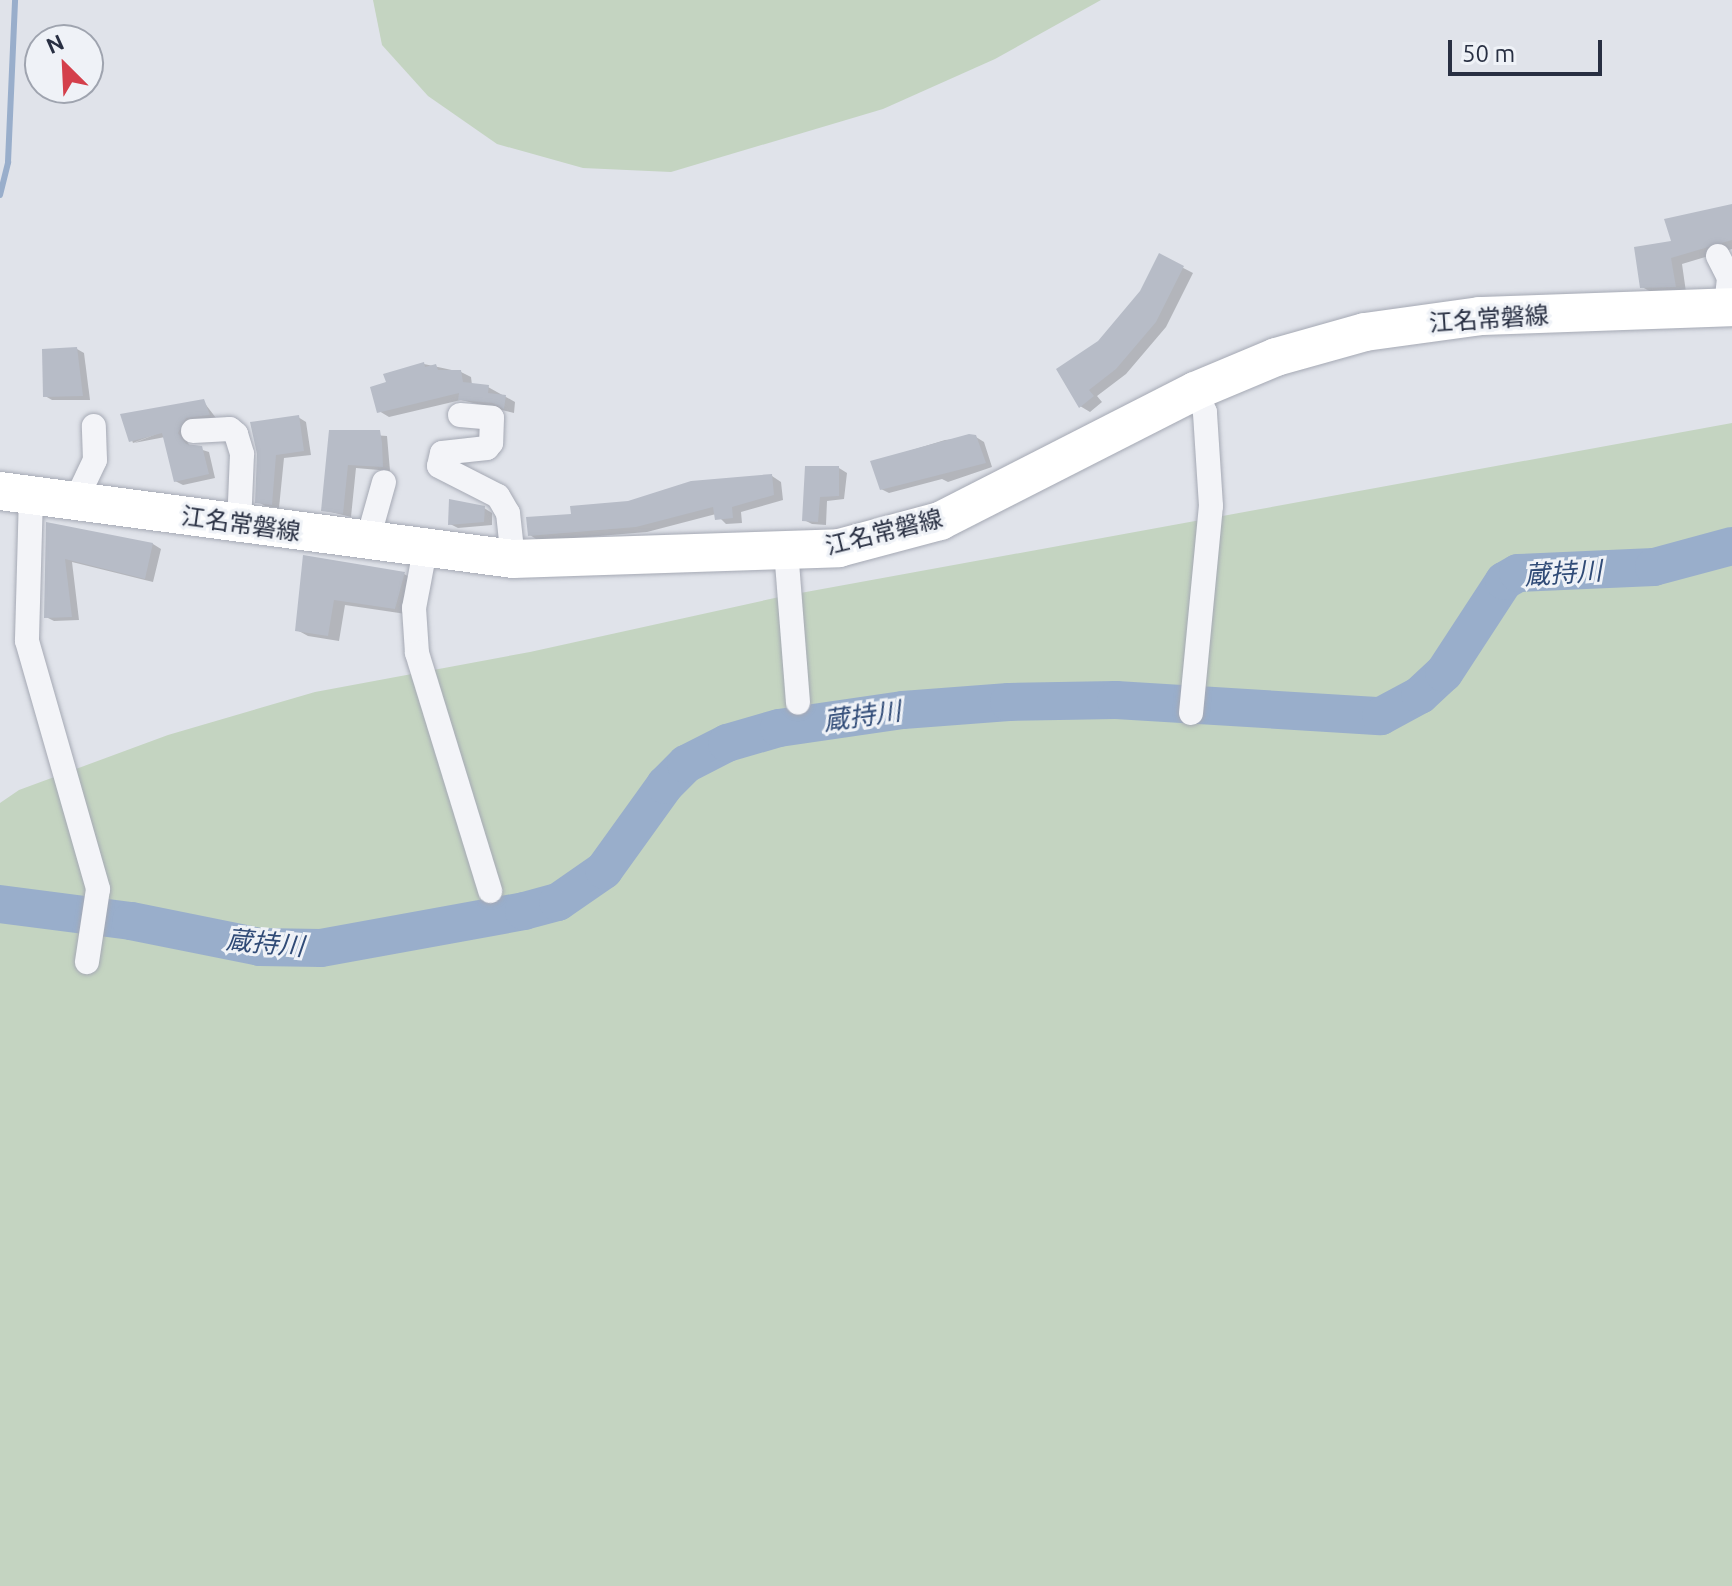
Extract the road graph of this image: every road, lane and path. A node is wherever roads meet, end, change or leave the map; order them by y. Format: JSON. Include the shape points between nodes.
{"nodes":[{"id":1,"x":1718,"y":256,"type":"dead end"},
{"id":2,"x":1729,"y":306,"type":"edge"},
{"id":3,"x":1195,"y":391,"type":"junction"},
{"id":4,"x":460,"y":415,"type":"dead end"},
{"id":5,"x":94,"y":426,"type":"dead end"},
{"id":6,"x":193,"y":431,"type":"dead end"},
{"id":7,"x":384,"y":482,"type":"dead end"},
{"id":8,"x":16,"y":493,"type":"edge"},
{"id":9,"x":76,"y":500,"type":"junction"},
{"id":10,"x":239,"y":525,"type":"junction"},
{"id":11,"x":368,"y":539,"type":"junction"},
{"id":12,"x":425,"y":550,"type":"junction"},
{"id":13,"x":786,"y":550,"type":"junction"},
{"id":14,"x":513,"y":559,"type":"junction"},
{"id":15,"x":798,"y":703,"type":"dead end"},
{"id":16,"x":1191,"y":713,"type":"dead end"},
{"id":17,"x":490,"y":891,"type":"dead end"},
{"id":18,"x":87,"y":962,"type":"dead end"}],
"edges":[{"from":1,"to":2,"type":"street","via":[[1729,278]]},
{"from":2,"to":3,"type":"main road","name":"江名常磐線","via":[[1480,316],[1365,332],[1276,357]]},
{"from":3,"to":13,"type":"main road","name":"江名常磐線","via":[[940,521],[839,548]]},
{"from":3,"to":16,"type":"street","via":[[1207,428],[1211,506]]},
{"from":4,"to":14,"type":"street","via":[[492,418],[491,443],[487,448],[442,453],[439,466],[504,503]]},
{"from":5,"to":9,"type":"street","via":[[95,460]]},
{"from":6,"to":10,"type":"street","via":[[230,429],[236,434],[242,454]]},
{"from":7,"to":11,"type":"street"},
{"from":8,"to":9,"type":"main road","name":"江名常磐線"},
{"from":8,"to":18,"type":"street","via":[[27,641],[98,889]]},
{"from":9,"to":10,"type":"main road","name":"江名常磐線"},
{"from":10,"to":11,"type":"main road","name":"江名常磐線"},
{"from":11,"to":12,"type":"main road","name":"江名常磐線"},
{"from":12,"to":14,"type":"main road","name":"江名常磐線"},
{"from":12,"to":17,"type":"street","via":[[414,608],[417,653]]},
{"from":13,"to":14,"type":"main road","name":"江名常磐線"},
{"from":13,"to":15,"type":"street"}]}
